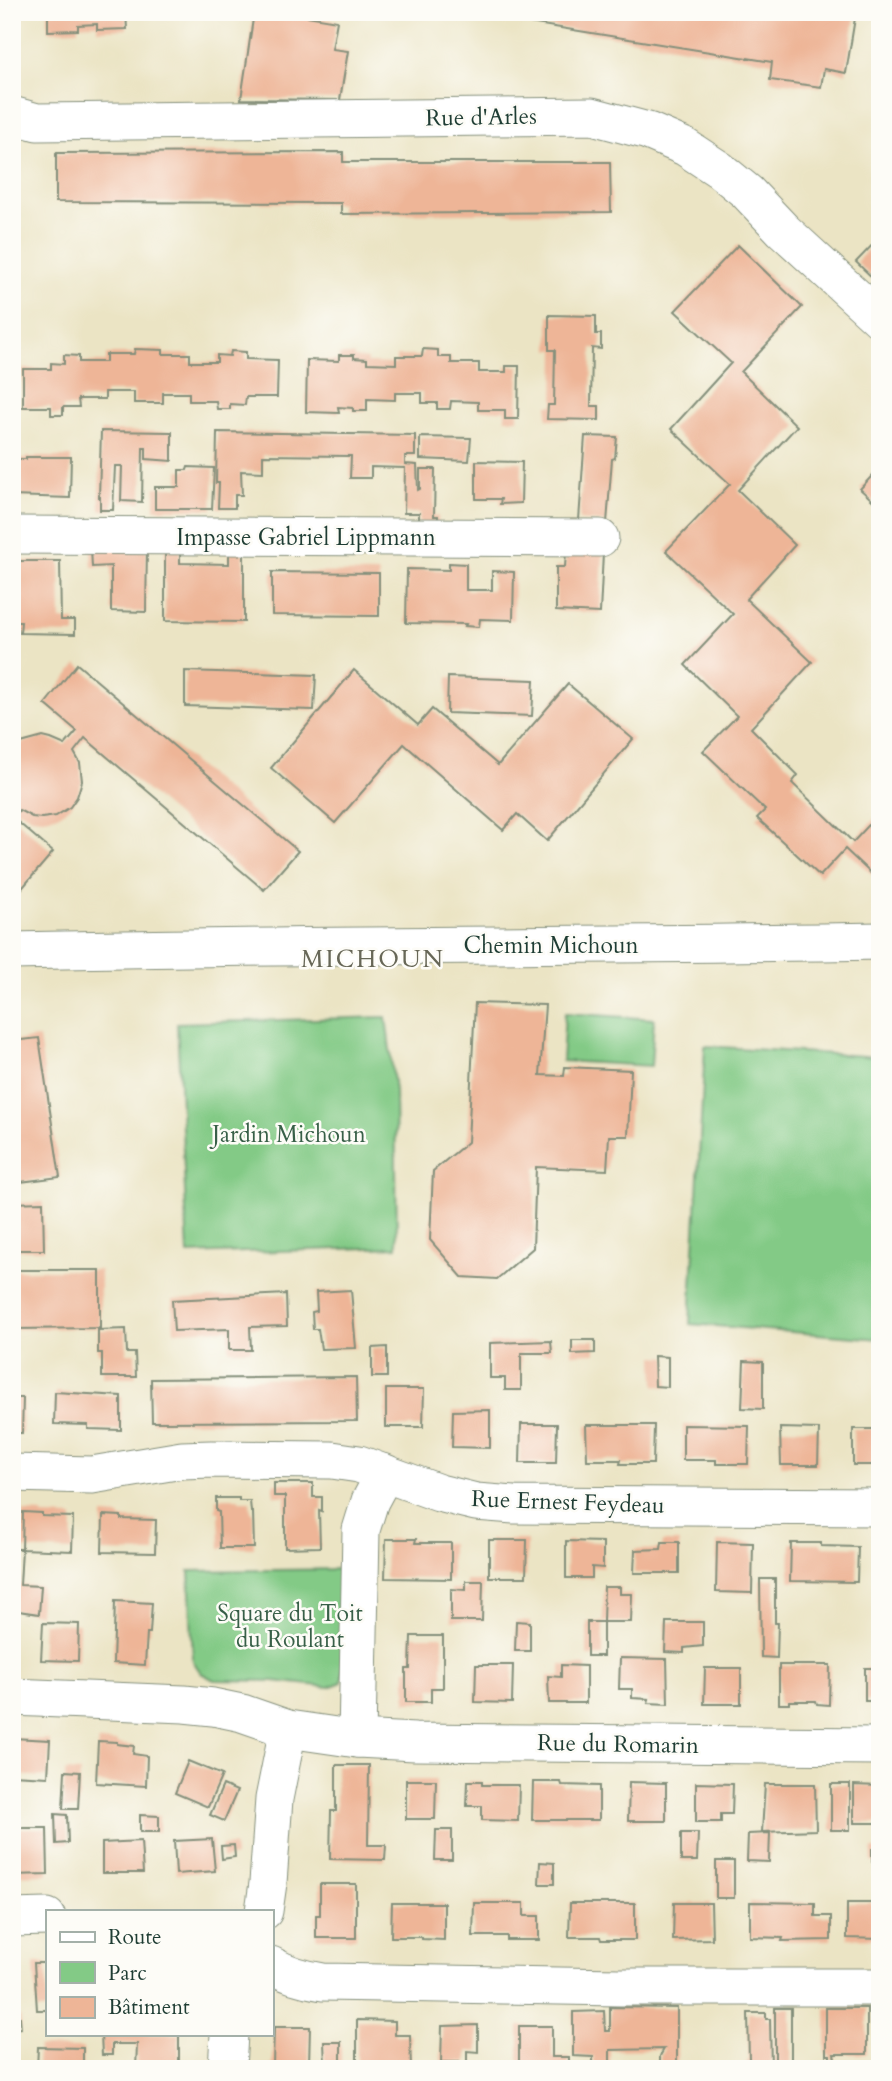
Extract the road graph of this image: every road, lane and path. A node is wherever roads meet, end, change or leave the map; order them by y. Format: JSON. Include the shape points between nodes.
{"nodes":[{"id":1,"x":12,"y":115,"type":"edge"},
{"id":2,"x":880,"y":319,"type":"edge"},
{"id":3,"x":12,"y":535,"type":"edge"},
{"id":4,"x":600,"y":538,"type":"dead end"},
{"id":5,"x":880,"y":940,"type":"edge"},
{"id":6,"x":12,"y":951,"type":"edge"},
{"id":7,"x":385,"y":1472,"type":"junction"},
{"id":8,"x":12,"y":1473,"type":"edge"},
{"id":9,"x":880,"y":1507,"type":"edge"},
{"id":10,"x":12,"y":1697,"type":"edge"},
{"id":11,"x":288,"y":1730,"type":"junction"},
{"id":12,"x":357,"y":1739,"type":"junction"},
{"id":13,"x":880,"y":1746,"type":"edge"},
{"id":14,"x":264,"y":1910,"type":"edge"},
{"id":15,"x":12,"y":1917,"type":"edge"},
{"id":16,"x":46,"y":1917,"type":"edge"},
{"id":17,"x":273,"y":1966,"type":"edge"},
{"id":18,"x":880,"y":1987,"type":"edge"},
{"id":19,"x":229,"y":2036,"type":"edge"},
{"id":20,"x":227,"y":2069,"type":"edge"}],
"edges":[{"from":1,"to":2,"type":"street","name":"Rue d'Arles","via":[[37,122],[592,116],[648,131],[685,147],[720,170]]},
{"from":3,"to":4,"type":"street","name":"Impasse Gabriel Lippmann"},
{"from":5,"to":6,"type":"street","name":"Chemin Michoun"},
{"from":7,"to":8,"type":"street","name":"Rue Ernest Feydeau","via":[[332,1460],[211,1458],[92,1475]]},
{"from":7,"to":9,"type":"street","name":"Rue Ernest Feydeau","via":[[439,1493],[489,1503]]},
{"from":7,"to":12,"type":"street","via":[[361,1530]]},
{"from":10,"to":11,"type":"street","via":[[184,1704],[242,1713]]},
{"from":11,"to":12,"type":"street","name":"Rue du Romarin"},
{"from":11,"to":14,"type":"street","via":[[274,1799]]},
{"from":12,"to":13,"type":"street","name":"Rue du Romarin"},
{"from":15,"to":16,"type":"street"},
{"from":17,"to":18,"type":"street","via":[[323,1982]]},
{"from":19,"to":20,"type":"street"}]}
